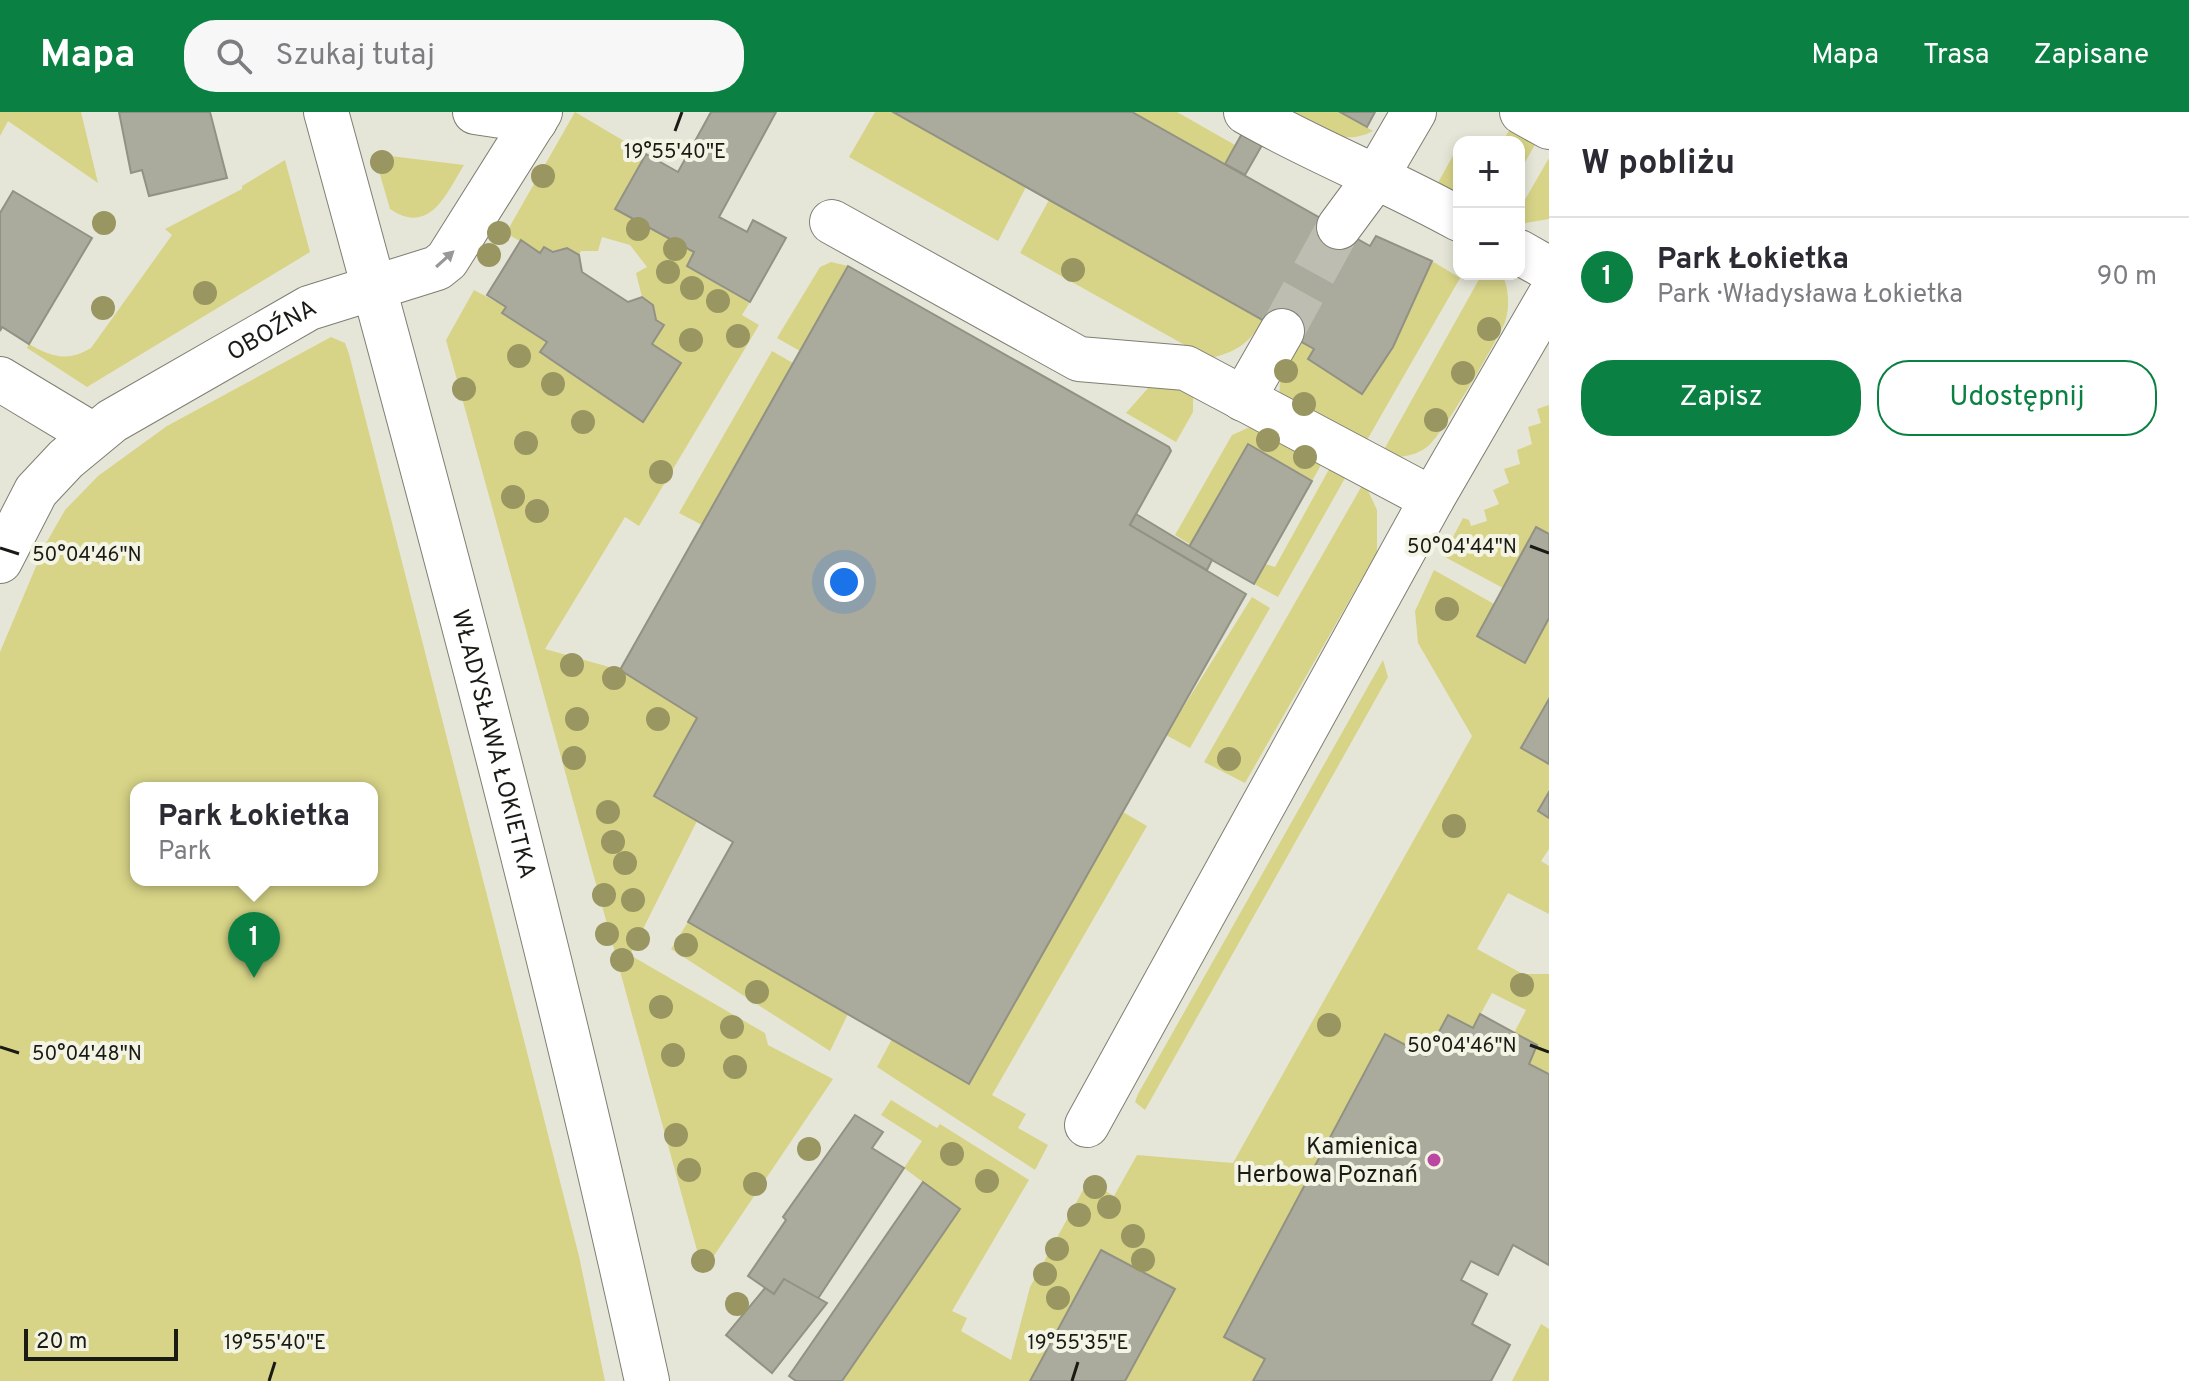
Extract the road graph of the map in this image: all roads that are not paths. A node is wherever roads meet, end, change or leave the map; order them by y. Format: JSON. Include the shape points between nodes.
{"nodes":[{"id":1,"x":326,"y":112,"type":"edge"},
{"id":2,"x":475,"y":112,"type":"edge"},
{"id":3,"x":1246,"y":112,"type":"edge"},
{"id":4,"x":1414,"y":112,"type":"edge"},
{"id":5,"x":1522,"y":112,"type":"edge"},
{"id":6,"x":537,"y":116,"type":"edge"},
{"id":7,"x":1549,"y":127,"type":"edge"},
{"id":8,"x":1376,"y":177,"type":"junction"},
{"id":9,"x":1453,"y":216,"type":"edge"},
{"id":10,"x":832,"y":222,"type":"dead end"},
{"id":11,"x":1339,"y":227,"type":"tunnel mouth"},
{"id":12,"x":1525,"y":255,"type":"edge"},
{"id":13,"x":1549,"y":269,"type":"edge"},
{"id":14,"x":374,"y":287,"type":"junction"},
{"id":15,"x":1549,"y":297,"type":"edge"},
{"id":16,"x":1282,"y":331,"type":"tunnel mouth"},
{"id":17,"x":0,"y":379,"type":"edge"},
{"id":18,"x":1243,"y":399,"type":"junction"},
{"id":19,"x":93,"y":435,"type":"junction"},
{"id":20,"x":1432,"y":499,"type":"junction"},
{"id":21,"x":0,"y":561,"type":"edge"},
{"id":22,"x":1087,"y":1125,"type":"dead end"},
{"id":23,"x":647,"y":1381,"type":"edge"}],
"edges":[{"from":1,"to":14,"type":"street","name":"WŁADYSŁAWA ŁOKIETKA"},
{"from":2,"to":6,"type":"street"},
{"from":3,"to":8,"type":"street","via":[[1312,150]]},
{"from":4,"to":8,"type":"street"},
{"from":5,"to":7,"type":"street"},
{"from":14,"to":6,"type":"street","name":"OBOŹNA","one_way":true,"via":[[437,268],[447,260]]},
{"from":8,"to":9,"type":"street"},
{"from":8,"to":11,"type":"street"},
{"from":10,"to":18,"type":"street","via":[[1079,359],[1186,368]]},
{"from":12,"to":13,"type":"street"},
{"from":14,"to":19,"type":"street","name":"OBOŹNA","via":[[309,308]]},
{"from":14,"to":23,"type":"street","name":"WŁADYSŁAWA ŁOKIETKA","via":[[482,701]]},
{"from":15,"to":20,"type":"street"},
{"from":16,"to":18,"type":"street"},
{"from":17,"to":19,"type":"street"},
{"from":18,"to":20,"type":"street"},
{"from":19,"to":21,"type":"street","name":"OBOŹNA","via":[[36,491]]},
{"from":20,"to":22,"type":"street"}]}
